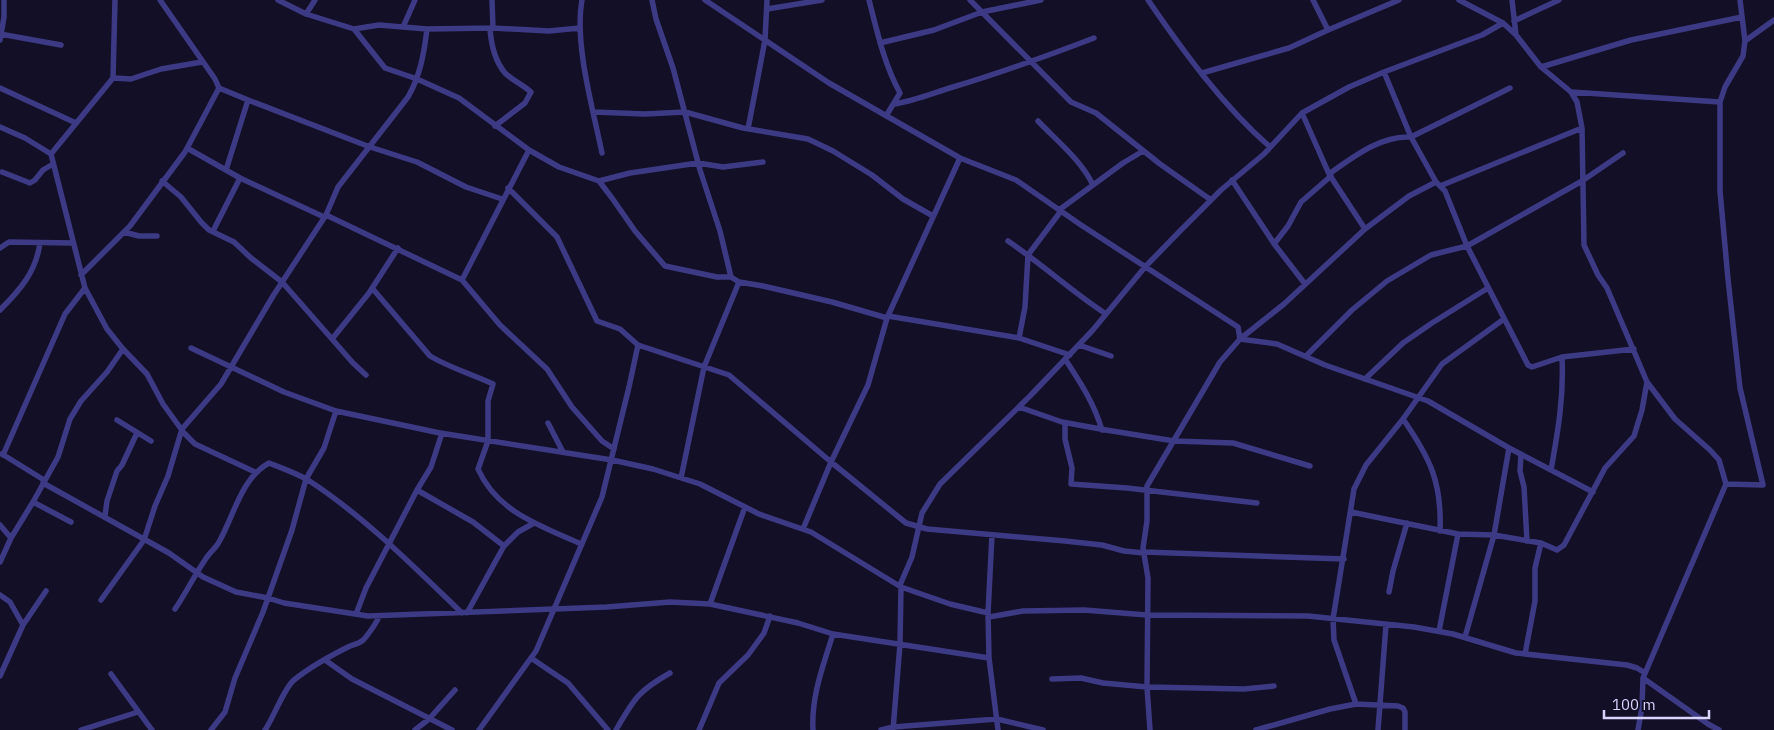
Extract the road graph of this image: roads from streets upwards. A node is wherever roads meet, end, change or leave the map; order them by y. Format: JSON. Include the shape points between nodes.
{"nodes":[{"id":1,"x":4,"y":0,"type":"edge"},
{"id":2,"x":114,"y":0,"type":"edge"},
{"id":3,"x":160,"y":0,"type":"edge"},
{"id":4,"x":278,"y":0,"type":"edge"},
{"id":5,"x":315,"y":0,"type":"edge"},
{"id":6,"x":415,"y":0,"type":"edge"},
{"id":7,"x":492,"y":0,"type":"edge"},
{"id":8,"x":582,"y":0,"type":"edge"},
{"id":9,"x":652,"y":0,"type":"edge"},
{"id":10,"x":704,"y":0,"type":"edge"},
{"id":11,"x":767,"y":0,"type":"edge"},
{"id":12,"x":822,"y":0,"type":"edge"},
{"id":13,"x":869,"y":0,"type":"edge"},
{"id":14,"x":970,"y":0,"type":"edge"},
{"id":15,"x":1037,"y":0,"type":"edge"},
{"id":16,"x":1148,"y":0,"type":"edge"},
{"id":17,"x":1314,"y":0,"type":"edge"},
{"id":18,"x":1399,"y":0,"type":"edge"},
{"id":19,"x":1459,"y":0,"type":"edge"},
{"id":20,"x":1512,"y":0,"type":"edge"},
{"id":21,"x":1559,"y":0,"type":"edge"},
{"id":22,"x":1740,"y":0,"type":"edge"},
{"id":23,"x":767,"y":9,"type":"junction"},
{"id":24,"x":982,"y":12,"type":"junction"},
{"id":25,"x":306,"y":14,"type":"junction"},
{"id":26,"x":1742,"y":17,"type":"junction"},
{"id":27,"x":1774,"y":20,"type":"edge"},
{"id":28,"x":1514,"y":21,"type":"junction"},
{"id":29,"x":1503,"y":23,"type":"junction"},
{"id":30,"x":403,"y":27,"type":"junction"},
{"id":31,"x":492,"y":28,"type":"junction"},
{"id":32,"x":580,"y":28,"type":"junction"},
{"id":33,"x":354,"y":29,"type":"junction"},
{"id":34,"x":427,"y":30,"type":"junction"},
{"id":35,"x":1328,"y":30,"type":"junction"},
{"id":36,"x":1516,"y":35,"type":"junction"},
{"id":37,"x":1,"y":36,"type":"edge"},
{"id":38,"x":1094,"y":38,"type":"dead end"},
{"id":39,"x":764,"y":40,"type":"junction"},
{"id":40,"x":1745,"y":41,"type":"junction"},
{"id":41,"x":880,"y":43,"type":"junction"},
{"id":42,"x":61,"y":46,"type":"dead end"},
{"id":43,"x":202,"y":62,"type":"junction"},
{"id":44,"x":1031,"y":62,"type":"junction"},
{"id":45,"x":1541,"y":66,"type":"junction"},
{"id":46,"x":1384,"y":72,"type":"junction"},
{"id":47,"x":1202,"y":73,"type":"junction"},
{"id":48,"x":113,"y":78,"type":"junction"},
{"id":49,"x":418,"y":79,"type":"junction"},
{"id":50,"x":0,"y":88,"type":"edge"},
{"id":51,"x":219,"y":88,"type":"junction"},
{"id":52,"x":1510,"y":88,"type":"dead end"},
{"id":53,"x":1571,"y":92,"type":"junction"},
{"id":54,"x":248,"y":100,"type":"junction"},
{"id":55,"x":1720,"y":102,"type":"junction"},
{"id":56,"x":894,"y":104,"type":"junction"},
{"id":57,"x":593,"y":112,"type":"junction"},
{"id":58,"x":685,"y":112,"type":"junction"},
{"id":59,"x":1302,"y":113,"type":"junction"},
{"id":60,"x":886,"y":116,"type":"junction"},
{"id":61,"x":1038,"y":121,"type":"dead end"},
{"id":62,"x":76,"y":123,"type":"junction"},
{"id":63,"x":495,"y":126,"type":"junction"},
{"id":64,"x":0,"y":127,"type":"edge"},
{"id":65,"x":1582,"y":128,"type":"junction"},
{"id":66,"x":748,"y":129,"type":"junction"},
{"id":67,"x":1411,"y":137,"type":"junction"},
{"id":68,"x":370,"y":147,"type":"junction"},
{"id":69,"x":1270,"y":147,"type":"junction"},
{"id":70,"x":187,"y":148,"type":"junction"},
{"id":71,"x":529,"y":150,"type":"junction"},
{"id":72,"x":1143,"y":151,"type":"junction"},
{"id":73,"x":602,"y":153,"type":"dead end"},
{"id":74,"x":1623,"y":153,"type":"dead end"},
{"id":75,"x":50,"y":154,"type":"junction"},
{"id":76,"x":960,"y":158,"type":"junction"},
{"id":77,"x":763,"y":162,"type":"dead end"},
{"id":78,"x":698,"y":163,"type":"junction"},
{"id":79,"x":53,"y":164,"type":"junction"},
{"id":80,"x":226,"y":170,"type":"junction"},
{"id":81,"x":2,"y":172,"type":"dead end"},
{"id":82,"x":1330,"y":175,"type":"junction"},
{"id":83,"x":240,"y":178,"type":"junction"},
{"id":84,"x":1232,"y":180,"type":"junction"},
{"id":85,"x":162,"y":181,"type":"junction"},
{"id":86,"x":598,"y":181,"type":"junction"},
{"id":87,"x":1582,"y":181,"type":"junction"},
{"id":88,"x":1438,"y":184,"type":"junction"},
{"id":89,"x":1093,"y":185,"type":"junction"},
{"id":90,"x":508,"y":188,"type":"junction"},
{"id":91,"x":502,"y":199,"type":"junction"},
{"id":92,"x":1211,"y":200,"type":"junction"},
{"id":93,"x":1060,"y":211,"type":"junction"},
{"id":94,"x":325,"y":216,"type":"junction"},
{"id":95,"x":933,"y":216,"type":"junction"},
{"id":96,"x":1365,"y":229,"type":"junction"},
{"id":97,"x":213,"y":231,"type":"junction"},
{"id":98,"x":124,"y":232,"type":"junction"},
{"id":99,"x":157,"y":236,"type":"dead end"},
{"id":100,"x":1008,"y":242,"type":"dead end"},
{"id":101,"x":40,"y":243,"type":"junction"},
{"id":102,"x":73,"y":243,"type":"junction"},
{"id":103,"x":1274,"y":244,"type":"junction"},
{"id":104,"x":1467,"y":246,"type":"junction"},
{"id":105,"x":0,"y":248,"type":"edge"},
{"id":106,"x":398,"y":248,"type":"junction"},
{"id":107,"x":1028,"y":255,"type":"junction"},
{"id":108,"x":1145,"y":266,"type":"junction"},
{"id":109,"x":81,"y":275,"type":"junction"},
{"id":110,"x":731,"y":277,"type":"junction"},
{"id":111,"x":462,"y":280,"type":"junction"},
{"id":112,"x":282,"y":282,"type":"junction"},
{"id":113,"x":739,"y":282,"type":"junction"},
{"id":114,"x":1305,"y":284,"type":"junction"},
{"id":115,"x":85,"y":288,"type":"junction"},
{"id":116,"x":372,"y":288,"type":"junction"},
{"id":117,"x":1488,"y":288,"type":"junction"},
{"id":118,"x":0,"y":310,"type":"edge"},
{"id":119,"x":1106,"y":314,"type":"junction"},
{"id":120,"x":888,"y":317,"type":"junction"},
{"id":121,"x":1504,"y":319,"type":"junction"},
{"id":122,"x":1019,"y":338,"type":"junction"},
{"id":123,"x":332,"y":339,"type":"junction"},
{"id":124,"x":1240,"y":340,"type":"junction"},
{"id":125,"x":638,"y":345,"type":"junction"},
{"id":126,"x":1078,"y":345,"type":"junction"},
{"id":127,"x":191,"y":348,"type":"dead end"},
{"id":128,"x":123,"y":349,"type":"junction"},
{"id":129,"x":1634,"y":349,"type":"junction"},
{"id":130,"x":1111,"y":356,"type":"dead end"},
{"id":131,"x":1306,"y":356,"type":"junction"},
{"id":132,"x":1068,"y":357,"type":"junction"},
{"id":133,"x":1562,"y":357,"type":"junction"},
{"id":134,"x":704,"y":367,"type":"junction"},
{"id":135,"x":231,"y":368,"type":"junction"},
{"id":136,"x":366,"y":375,"type":"dead end"},
{"id":137,"x":1365,"y":379,"type":"junction"},
{"id":138,"x":1647,"y":382,"type":"junction"},
{"id":139,"x":1418,"y":397,"type":"junction"},
{"id":140,"x":1019,"y":408,"type":"junction"},
{"id":141,"x":336,"y":411,"type":"junction"},
{"id":142,"x":1403,"y":419,"type":"junction"},
{"id":143,"x":116,"y":420,"type":"dead end"},
{"id":144,"x":1065,"y":423,"type":"junction"},
{"id":145,"x":548,"y":424,"type":"dead end"},
{"id":146,"x":182,"y":429,"type":"junction"},
{"id":147,"x":1102,"y":430,"type":"junction"},
{"id":148,"x":138,"y":433,"type":"junction"},
{"id":149,"x":442,"y":433,"type":"junction"},
{"id":150,"x":488,"y":440,"type":"junction"},
{"id":151,"x":151,"y":441,"type":"dead end"},
{"id":152,"x":1174,"y":441,"type":"junction"},
{"id":153,"x":1509,"y":448,"type":"junction"},
{"id":154,"x":614,"y":450,"type":"junction"},
{"id":155,"x":563,"y":452,"type":"junction"},
{"id":156,"x":2,"y":454,"type":"edge"},
{"id":157,"x":1521,"y":454,"type":"junction"},
{"id":158,"x":612,"y":460,"type":"junction"},
{"id":159,"x":831,"y":462,"type":"junction"},
{"id":160,"x":1310,"y":466,"type":"dead end"},
{"id":161,"x":1551,"y":470,"type":"junction"},
{"id":162,"x":255,"y":472,"type":"junction"},
{"id":163,"x":681,"y":478,"type":"junction"},
{"id":164,"x":306,"y":479,"type":"junction"},
{"id":165,"x":44,"y":482,"type":"junction"},
{"id":166,"x":1726,"y":484,"type":"junction"},
{"id":167,"x":417,"y":490,"type":"junction"},
{"id":168,"x":1147,"y":490,"type":"junction"},
{"id":169,"x":1593,"y":492,"type":"junction"},
{"id":170,"x":33,"y":502,"type":"junction"},
{"id":171,"x":1258,"y":504,"type":"dead end"},
{"id":172,"x":745,"y":507,"type":"junction"},
{"id":173,"x":1351,"y":512,"type":"junction"},
{"id":174,"x":105,"y":516,"type":"junction"},
{"id":175,"x":71,"y":522,"type":"dead end"},
{"id":176,"x":534,"y":522,"type":"junction"},
{"id":177,"x":1407,"y":524,"type":"junction"},
{"id":178,"x":0,"y":525,"type":"edge"},
{"id":179,"x":918,"y":526,"type":"junction"},
{"id":180,"x":803,"y":529,"type":"junction"},
{"id":181,"x":1440,"y":531,"type":"junction"},
{"id":182,"x":1458,"y":534,"type":"junction"},
{"id":183,"x":992,"y":535,"type":"junction"},
{"id":184,"x":1494,"y":535,"type":"junction"},
{"id":185,"x":11,"y":538,"type":"junction"},
{"id":186,"x":144,"y":540,"type":"junction"},
{"id":187,"x":1527,"y":541,"type":"junction"},
{"id":188,"x":389,"y":543,"type":"junction"},
{"id":189,"x":581,"y":544,"type":"junction"},
{"id":190,"x":1540,"y":544,"type":"junction"},
{"id":191,"x":504,"y":546,"type":"junction"},
{"id":192,"x":1144,"y":552,"type":"junction"},
{"id":193,"x":1344,"y":559,"type":"junction"},
{"id":194,"x":0,"y":562,"type":"edge"},
{"id":195,"x":197,"y":572,"type":"junction"},
{"id":196,"x":900,"y":586,"type":"junction"},
{"id":197,"x":46,"y":591,"type":"dead end"},
{"id":198,"x":1389,"y":592,"type":"dead end"},
{"id":199,"x":0,"y":595,"type":"edge"},
{"id":200,"x":268,"y":598,"type":"junction"},
{"id":201,"x":101,"y":600,"type":"dead end"},
{"id":202,"x":710,"y":604,"type":"junction"},
{"id":203,"x":554,"y":608,"type":"junction"},
{"id":204,"x":175,"y":609,"type":"dead end"},
{"id":205,"x":465,"y":613,"type":"junction"},
{"id":206,"x":356,"y":614,"type":"junction"},
{"id":207,"x":988,"y":615,"type":"junction"},
{"id":208,"x":1147,"y":615,"type":"junction"},
{"id":209,"x":379,"y":616,"type":"junction"},
{"id":210,"x":770,"y":616,"type":"junction"},
{"id":211,"x":1333,"y":619,"type":"junction"},
{"id":212,"x":23,"y":625,"type":"junction"},
{"id":213,"x":1386,"y":625,"type":"junction"},
{"id":214,"x":1439,"y":631,"type":"junction"},
{"id":215,"x":833,"y":634,"type":"junction"},
{"id":216,"x":1465,"y":638,"type":"junction"},
{"id":217,"x":900,"y":644,"type":"junction"},
{"id":218,"x":1525,"y":654,"type":"junction"},
{"id":219,"x":531,"y":658,"type":"junction"},
{"id":220,"x":989,"y":658,"type":"junction"},
{"id":221,"x":325,"y":660,"type":"junction"},
{"id":222,"x":670,"y":673,"type":"dead end"},
{"id":223,"x":110,"y":674,"type":"dead end"},
{"id":224,"x":1644,"y":675,"type":"junction"},
{"id":225,"x":0,"y":676,"type":"edge"},
{"id":226,"x":1052,"y":679,"type":"dead end"},
{"id":227,"x":1274,"y":686,"type":"dead end"},
{"id":228,"x":1147,"y":687,"type":"junction"},
{"id":229,"x":456,"y":690,"type":"dead end"},
{"id":230,"x":1356,"y":704,"type":"junction"},
{"id":231,"x":1379,"y":706,"type":"junction"},
{"id":232,"x":138,"y":712,"type":"junction"},
{"id":233,"x":429,"y":719,"type":"junction"},
{"id":234,"x":996,"y":719,"type":"junction"},
{"id":235,"x":893,"y":728,"type":"edge"},
{"id":236,"x":81,"y":730,"type":"edge"},
{"id":237,"x":152,"y":730,"type":"edge"},
{"id":238,"x":211,"y":730,"type":"edge"},
{"id":239,"x":265,"y":730,"type":"edge"},
{"id":240,"x":415,"y":730,"type":"edge"},
{"id":241,"x":452,"y":730,"type":"edge"},
{"id":242,"x":479,"y":730,"type":"edge"},
{"id":243,"x":608,"y":730,"type":"edge"},
{"id":244,"x":616,"y":730,"type":"edge"},
{"id":245,"x":700,"y":730,"type":"edge"},
{"id":246,"x":813,"y":730,"type":"edge"},
{"id":247,"x":881,"y":730,"type":"edge"},
{"id":248,"x":998,"y":730,"type":"edge"},
{"id":249,"x":1043,"y":730,"type":"edge"},
{"id":250,"x":1150,"y":730,"type":"edge"},
{"id":251,"x":1256,"y":730,"type":"edge"},
{"id":252,"x":1378,"y":730,"type":"edge"},
{"id":253,"x":1405,"y":730,"type":"edge"},
{"id":254,"x":1638,"y":730,"type":"edge"},
{"id":255,"x":1719,"y":730,"type":"edge"}],
"edges":[{"from":1,"to":37,"type":"street"},
{"from":2,"to":48,"type":"street"},
{"from":3,"to":43,"type":"street"},
{"from":4,"to":25,"type":"street"},
{"from":5,"to":25,"type":"street"},
{"from":6,"to":30,"type":"street"},
{"from":7,"to":31,"type":"street"},
{"from":8,"to":32,"type":"street"},
{"from":9,"to":58,"type":"street"},
{"from":10,"to":39,"type":"street"},
{"from":11,"to":23,"type":"street"},
{"from":12,"to":23,"type":"street"},
{"from":13,"to":41,"type":"street"},
{"from":14,"to":24,"type":"street"},
{"from":15,"to":24,"type":"street"},
{"from":16,"to":47,"type":"street","via":[[1180,48]]},
{"from":17,"to":35,"type":"street"},
{"from":18,"to":35,"type":"street"},
{"from":19,"to":29,"type":"street"},
{"from":20,"to":28,"type":"street"},
{"from":21,"to":28,"type":"street"},
{"from":22,"to":26,"type":"street"},
{"from":23,"to":39,"type":"street"},
{"from":24,"to":41,"type":"street","via":[[934,30]]},
{"from":24,"to":44,"type":"street"},
{"from":25,"to":33,"type":"street"},
{"from":26,"to":40,"type":"street"},
{"from":26,"to":45,"type":"street","via":[[1631,40]]},
{"from":27,"to":40,"type":"street"},
{"from":28,"to":36,"type":"street"},
{"from":29,"to":36,"type":"street"},
{"from":29,"to":46,"type":"street","via":[[1482,35]]},
{"from":30,"to":33,"type":"street","via":[[379,25]]},
{"from":30,"to":34,"type":"street"},
{"from":31,"to":32,"type":"street","via":[[549,31]]},
{"from":31,"to":34,"type":"street"},
{"from":31,"to":63,"type":"street","via":[[491,41],[497,59],[506,73],[531,92],[525,102]]},
{"from":32,"to":57,"type":"street"},
{"from":33,"to":49,"type":"street","via":[[385,68]]},
{"from":34,"to":49,"type":"street"},
{"from":35,"to":47,"type":"street","via":[[1289,48]]},
{"from":36,"to":45,"type":"street"},
{"from":37,"to":42,"type":"street"},
{"from":38,"to":44,"type":"street"},
{"from":39,"to":60,"type":"street","via":[[829,84]]},
{"from":39,"to":66,"type":"street"},
{"from":40,"to":55,"type":"street","via":[[1743,56]]},
{"from":41,"to":56,"type":"street","via":[[900,92]]},
{"from":43,"to":48,"type":"street","via":[[131,78]]},
{"from":43,"to":51,"type":"street"},
{"from":44,"to":56,"type":"street"},
{"from":44,"to":72,"type":"street","via":[[1071,102],[1096,113]]},
{"from":45,"to":53,"type":"street"},
{"from":46,"to":59,"type":"street"},
{"from":46,"to":67,"type":"street"},
{"from":47,"to":69,"type":"street"},
{"from":48,"to":62,"type":"street"},
{"from":49,"to":63,"type":"street","via":[[458,98]]},
{"from":49,"to":68,"type":"street"},
{"from":50,"to":62,"type":"street"},
{"from":51,"to":54,"type":"street"},
{"from":51,"to":70,"type":"street"},
{"from":52,"to":67,"type":"street"},
{"from":53,"to":55,"type":"street"},
{"from":53,"to":65,"type":"street"},
{"from":54,"to":68,"type":"street"},
{"from":54,"to":80,"type":"street"},
{"from":55,"to":166,"type":"street","via":[[1720,191],[1740,388],[1763,485]]},
{"from":56,"to":60,"type":"street"},
{"from":57,"to":58,"type":"street"},
{"from":57,"to":73,"type":"street"},
{"from":58,"to":66,"type":"street"},
{"from":58,"to":78,"type":"street"},
{"from":59,"to":69,"type":"street"},
{"from":59,"to":82,"type":"street"},
{"from":60,"to":76,"type":"street"},
{"from":61,"to":89,"type":"street","via":[[1080,165]]},
{"from":62,"to":75,"type":"street"},
{"from":63,"to":71,"type":"street"},
{"from":64,"to":75,"type":"street"},
{"from":65,"to":87,"type":"street"},
{"from":65,"to":88,"type":"street"},
{"from":66,"to":95,"type":"street","via":[[808,139],[872,175],[902,199]]},
{"from":67,"to":82,"type":"street","via":[[1384,142],[1359,153]]},
{"from":67,"to":88,"type":"street"},
{"from":68,"to":91,"type":"street","via":[[417,162],[466,187]]},
{"from":68,"to":94,"type":"street","via":[[338,187]]},
{"from":69,"to":84,"type":"street"},
{"from":70,"to":80,"type":"street"},
{"from":70,"to":85,"type":"street"},
{"from":71,"to":86,"type":"street","via":[[559,167]]},
{"from":71,"to":90,"type":"street"},
{"from":72,"to":89,"type":"street"},
{"from":72,"to":92,"type":"street"},
{"from":74,"to":87,"type":"street"},
{"from":75,"to":79,"type":"street"},
{"from":76,"to":93,"type":"street","via":[[1016,180]]},
{"from":76,"to":95,"type":"street"},
{"from":77,"to":78,"type":"street","via":[[723,167]]},
{"from":78,"to":86,"type":"street"},
{"from":78,"to":110,"type":"street"},
{"from":79,"to":81,"type":"street","via":[[30,183]]},
{"from":79,"to":102,"type":"street"},
{"from":80,"to":83,"type":"street"},
{"from":82,"to":96,"type":"street"},
{"from":82,"to":103,"type":"street","via":[[1301,202]]},
{"from":83,"to":94,"type":"street"},
{"from":83,"to":97,"type":"street"},
{"from":84,"to":92,"type":"street"},
{"from":84,"to":103,"type":"street"},
{"from":85,"to":97,"type":"street","via":[[182,197],[201,222]]},
{"from":85,"to":98,"type":"street"},
{"from":86,"to":110,"type":"street","via":[[665,266]]},
{"from":87,"to":104,"type":"street"},
{"from":87,"to":129,"type":"street","via":[[1584,245]]},
{"from":88,"to":96,"type":"street","via":[[1408,196]]},
{"from":88,"to":104,"type":"street","via":[[1445,191]]},
{"from":89,"to":93,"type":"street"},
{"from":90,"to":91,"type":"street"},
{"from":90,"to":125,"type":"street","via":[[557,237],[597,321],[620,329]]},
{"from":91,"to":111,"type":"street"},
{"from":92,"to":108,"type":"street"},
{"from":93,"to":107,"type":"street"},
{"from":93,"to":108,"type":"street"},
{"from":94,"to":106,"type":"street"},
{"from":94,"to":112,"type":"street"},
{"from":95,"to":120,"type":"street"},
{"from":96,"to":114,"type":"street"},
{"from":97,"to":112,"type":"street","via":[[234,242]]},
{"from":98,"to":99,"type":"street"},
{"from":98,"to":109,"type":"street"},
{"from":100,"to":107,"type":"street"},
{"from":101,"to":102,"type":"street"},
{"from":101,"to":105,"type":"street","via":[[9,242]]},
{"from":101,"to":118,"type":"street","via":[[38,259],[26,280]]},
{"from":102,"to":109,"type":"street"},
{"from":103,"to":114,"type":"street"},
{"from":104,"to":117,"type":"street"},
{"from":104,"to":131,"type":"street","via":[[1431,255],[1387,281],[1352,310]]},
{"from":106,"to":111,"type":"street"},
{"from":106,"to":116,"type":"street"},
{"from":107,"to":119,"type":"street"},
{"from":107,"to":122,"type":"street","via":[[1025,307]]},
{"from":108,"to":119,"type":"street"},
{"from":108,"to":124,"type":"street","via":[[1238,328]]},
{"from":109,"to":115,"type":"street"},
{"from":110,"to":113,"type":"street"},
{"from":111,"to":154,"type":"street","via":[[500,326],[547,369],[572,407],[602,442]]},
{"from":112,"to":123,"type":"street"},
{"from":112,"to":135,"type":"street"},
{"from":113,"to":120,"type":"street"},
{"from":113,"to":134,"type":"street"},
{"from":114,"to":124,"type":"street"},
{"from":115,"to":128,"type":"street","via":[[107,329]]},
{"from":115,"to":156,"type":"street","via":[[65,314]]},
{"from":116,"to":123,"type":"street"},
{"from":116,"to":150,"type":"street","via":[[430,356],[493,384],[488,401]]},
{"from":117,"to":121,"type":"street"},
{"from":117,"to":137,"type":"street","via":[[1403,343]]},
{"from":119,"to":126,"type":"street"},
{"from":120,"to":122,"type":"street"},
{"from":120,"to":159,"type":"street","via":[[868,385]]},
{"from":121,"to":133,"type":"street","via":[[1528,365],[1532,367]]},
{"from":121,"to":139,"type":"street","via":[[1442,364]]},
{"from":122,"to":132,"type":"street"},
{"from":123,"to":136,"type":"street"},
{"from":124,"to":131,"type":"street","via":[[1277,344]]},
{"from":124,"to":152,"type":"street","via":[[1220,362]]},
{"from":125,"to":134,"type":"street"},
{"from":125,"to":154,"type":"street"},
{"from":126,"to":130,"type":"street"},
{"from":126,"to":132,"type":"street"},
{"from":127,"to":135,"type":"street"},
{"from":128,"to":146,"type":"street","via":[[147,374],[163,404]]},
{"from":128,"to":165,"type":"street","via":[[70,419],[58,457]]},
{"from":129,"to":133,"type":"street"},
{"from":129,"to":138,"type":"street"},
{"from":131,"to":137,"type":"street"},
{"from":132,"to":140,"type":"street"},
{"from":132,"to":147,"type":"street","via":[[1097,412]]},
{"from":133,"to":161,"type":"street","via":[[1560,421]]},
{"from":134,"to":159,"type":"street","via":[[730,375]]},
{"from":134,"to":163,"type":"street"},
{"from":135,"to":141,"type":"street"},
{"from":135,"to":146,"type":"street"},
{"from":137,"to":139,"type":"street"},
{"from":138,"to":166,"type":"street","via":[[1675,419],[1719,460]]},
{"from":138,"to":169,"type":"street","via":[[1634,436],[1605,468]]},
{"from":139,"to":142,"type":"street"},
{"from":139,"to":153,"type":"street"},
{"from":140,"to":144,"type":"street"},
{"from":140,"to":179,"type":"street","via":[[940,484]]},
{"from":141,"to":149,"type":"street"},
{"from":141,"to":164,"type":"street","via":[[324,448]]},
{"from":142,"to":173,"type":"street","via":[[1366,465],[1354,489]]},
{"from":142,"to":181,"type":"street","via":[[1435,474],[1441,510]]},
{"from":143,"to":148,"type":"street"},
{"from":144,"to":147,"type":"street"},
{"from":144,"to":168,"type":"street","via":[[1072,468],[1071,484]]},
{"from":145,"to":155,"type":"street"},
{"from":146,"to":162,"type":"street","via":[[196,444]]},
{"from":146,"to":186,"type":"street"},
{"from":147,"to":152,"type":"street"},
{"from":148,"to":151,"type":"street"},
{"from":148,"to":174,"type":"street","via":[[117,471]]},
{"from":149,"to":150,"type":"street"},
{"from":149,"to":167,"type":"street","via":[[431,467]]},
{"from":150,"to":155,"type":"street"},
{"from":150,"to":176,"type":"street","via":[[478,469],[484,483],[510,508]]},
{"from":152,"to":160,"type":"street","via":[[1233,443]]},
{"from":152,"to":168,"type":"street"},
{"from":153,"to":157,"type":"street"},
{"from":153,"to":184,"type":"street"},
{"from":154,"to":158,"type":"street"},
{"from":155,"to":158,"type":"street"},
{"from":156,"to":165,"type":"street"},
{"from":157,"to":161,"type":"street"},
{"from":157,"to":187,"type":"street"},
{"from":158,"to":163,"type":"street"},
{"from":158,"to":189,"type":"street","via":[[602,497]]},
{"from":159,"to":179,"type":"street","via":[[906,523]]},
{"from":159,"to":180,"type":"street"},
{"from":161,"to":169,"type":"street"},
{"from":162,"to":164,"type":"street","via":[[269,462]]},
{"from":162,"to":195,"type":"street","via":[[219,543]]},
{"from":163,"to":172,"type":"street"},
{"from":164,"to":188,"type":"street"},
{"from":164,"to":200,"type":"street"},
{"from":165,"to":170,"type":"street"},
{"from":165,"to":174,"type":"street"},
{"from":166,"to":224,"type":"street"},
{"from":167,"to":188,"type":"street"},
{"from":167,"to":191,"type":"street","via":[[473,522]]},
{"from":168,"to":171,"type":"street"},
{"from":168,"to":192,"type":"street"},
{"from":169,"to":190,"type":"street","via":[[1561,548],[1557,550]]},
{"from":170,"to":175,"type":"street"},
{"from":170,"to":185,"type":"street"},
{"from":172,"to":180,"type":"street"},
{"from":172,"to":202,"type":"street"},
{"from":173,"to":177,"type":"street"},
{"from":173,"to":193,"type":"street"},
{"from":174,"to":186,"type":"street"},
{"from":176,"to":189,"type":"street"},
{"from":176,"to":191,"type":"street"},
{"from":177,"to":181,"type":"street"},
{"from":177,"to":198,"type":"street"},
{"from":178,"to":185,"type":"street"},
{"from":179,"to":183,"type":"street"},
{"from":179,"to":196,"type":"street","via":[[912,557]]},
{"from":180,"to":196,"type":"street"},
{"from":181,"to":182,"type":"street"},
{"from":182,"to":184,"type":"street"},
{"from":182,"to":214,"type":"street"},
{"from":183,"to":192,"type":"street"},
{"from":183,"to":207,"type":"street"},
{"from":184,"to":187,"type":"street"},
{"from":184,"to":216,"type":"street"},
{"from":185,"to":194,"type":"street"},
{"from":186,"to":195,"type":"street"},
{"from":186,"to":201,"type":"street"},
{"from":187,"to":190,"type":"street"},
{"from":188,"to":205,"type":"street"},
{"from":188,"to":206,"type":"street"},
{"from":189,"to":203,"type":"street"},
{"from":190,"to":218,"type":"street","via":[[1535,568],[1535,601]]},
{"from":191,"to":205,"type":"street"},
{"from":192,"to":193,"type":"street"},
{"from":192,"to":208,"type":"street","via":[[1148,567]]},
{"from":193,"to":211,"type":"street"},
{"from":195,"to":200,"type":"street","via":[[236,592]]},
{"from":195,"to":204,"type":"street"},
{"from":196,"to":207,"type":"street"},
{"from":196,"to":217,"type":"street"},
{"from":197,"to":212,"type":"street"},
{"from":199,"to":212,"type":"street","via":[[10,602]]},
{"from":200,"to":206,"type":"street"},
{"from":200,"to":238,"type":"street","via":[[235,678],[225,712]]},
{"from":202,"to":203,"type":"street","via":[[670,602]]},
{"from":202,"to":210,"type":"street"},
{"from":203,"to":205,"type":"street"},
{"from":203,"to":219,"type":"street"},
{"from":205,"to":209,"type":"street"},
{"from":206,"to":209,"type":"street"},
{"from":207,"to":208,"type":"street","via":[[1084,610]]},
{"from":207,"to":220,"type":"street"},
{"from":208,"to":211,"type":"street"},
{"from":208,"to":228,"type":"street"},
{"from":209,"to":221,"type":"street","via":[[362,641]]},
{"from":210,"to":215,"type":"street"},
{"from":210,"to":245,"type":"street","via":[[764,633],[748,654],[719,682]]},
{"from":211,"to":213,"type":"street"},
{"from":211,"to":230,"type":"street","via":[[1334,640]]},
{"from":212,"to":225,"type":"street"},
{"from":213,"to":214,"type":"street"},
{"from":213,"to":231,"type":"street"},
{"from":214,"to":216,"type":"street"},
{"from":215,"to":217,"type":"street"},
{"from":215,"to":246,"type":"street","via":[[817,685]]},
{"from":216,"to":218,"type":"street"},
{"from":217,"to":220,"type":"street"},
{"from":217,"to":235,"type":"street"},
{"from":218,"to":224,"type":"street","via":[[1627,665]]},
{"from":219,"to":242,"type":"street"},
{"from":219,"to":243,"type":"street","via":[[568,683]]},
{"from":220,"to":234,"type":"street"},
{"from":221,"to":233,"type":"street","via":[[352,679]]},
{"from":221,"to":239,"type":"street","via":[[289,685]]},
{"from":222,"to":244,"type":"street","via":[[635,697]]},
{"from":223,"to":232,"type":"street"},
{"from":224,"to":254,"type":"street"},
{"from":224,"to":255,"type":"street"},
{"from":226,"to":228,"type":"street","via":[[1082,678]]},
{"from":227,"to":228,"type":"street","via":[[1244,689]]},
{"from":228,"to":250,"type":"street"},
{"from":229,"to":233,"type":"street"},
{"from":230,"to":231,"type":"street"},
{"from":230,"to":251,"type":"street"},
{"from":231,"to":252,"type":"street"},
{"from":231,"to":253,"type":"street","via":[[1403,708]]},
{"from":232,"to":236,"type":"street"},
{"from":232,"to":237,"type":"street"},
{"from":233,"to":240,"type":"street"},
{"from":233,"to":241,"type":"street"},
{"from":234,"to":235,"type":"street"},
{"from":234,"to":248,"type":"street"},
{"from":234,"to":249,"type":"street"},
{"from":235,"to":247,"type":"street"}]}
